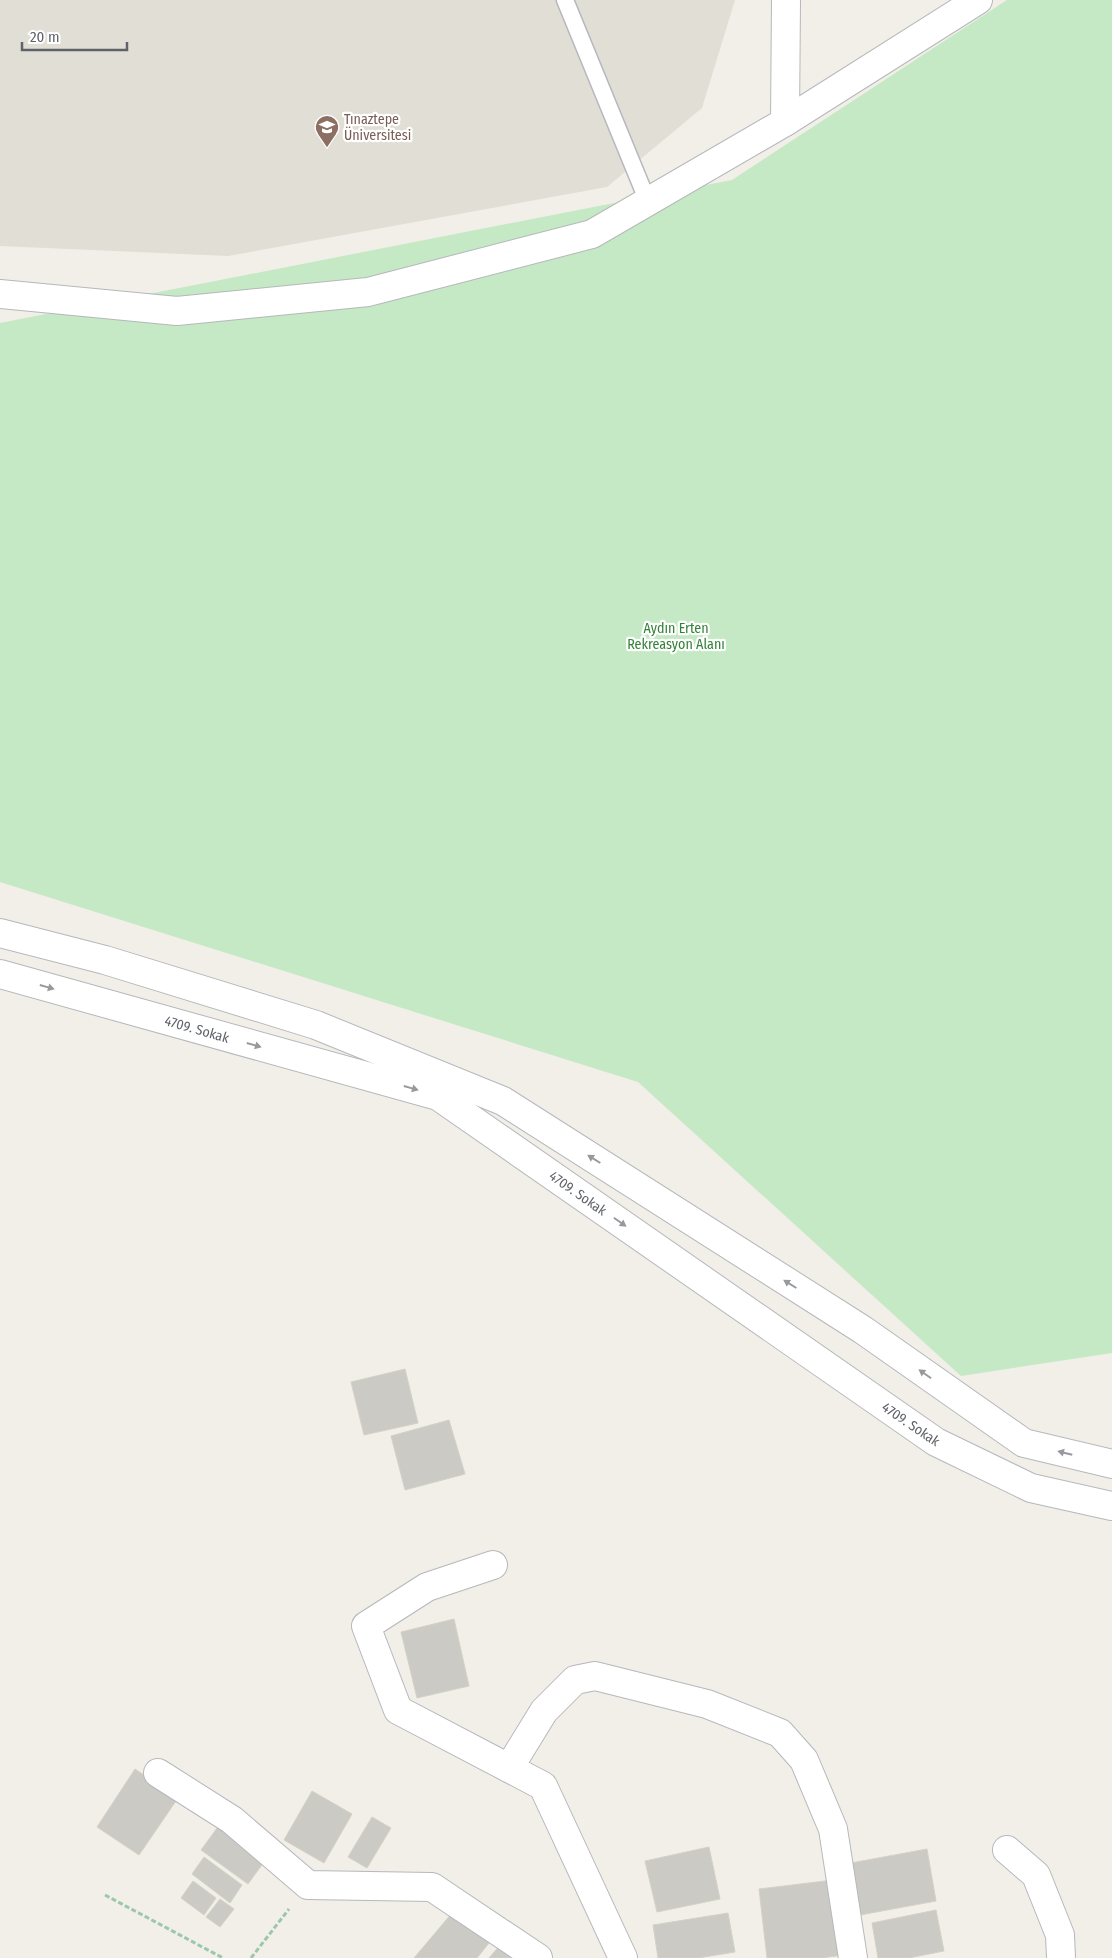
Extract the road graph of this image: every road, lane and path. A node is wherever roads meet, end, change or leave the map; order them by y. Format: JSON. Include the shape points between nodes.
{"nodes":[{"id":1,"x":565,"y":0,"type":"edge"},
{"id":2,"x":786,"y":0,"type":"edge"},
{"id":3,"x":978,"y":0,"type":"edge"},
{"id":4,"x":786,"y":122,"type":"junction"},
{"id":5,"x":648,"y":202,"type":"junction"},
{"id":6,"x":0,"y":294,"type":"edge"},
{"id":7,"x":0,"y":933,"type":"edge"},
{"id":8,"x":0,"y":974,"type":"edge"},
{"id":9,"x":1112,"y":1464,"type":"edge"},
{"id":10,"x":1112,"y":1506,"type":"edge"},
{"id":11,"x":493,"y":1564,"type":"dead end"},
{"id":12,"x":509,"y":1768,"type":"junction"},
{"id":13,"x":158,"y":1773,"type":"dead end"},
{"id":14,"x":1007,"y":1850,"type":"dead end"},
{"id":15,"x":308,"y":1885,"type":"junction"},
{"id":16,"x":105,"y":1895,"type":"dead end"},
{"id":17,"x":223,"y":1958,"type":"edge"},
{"id":18,"x":251,"y":1958,"type":"edge"},
{"id":19,"x":538,"y":1958,"type":"edge"},
{"id":20,"x":623,"y":1958,"type":"edge"},
{"id":21,"x":853,"y":1958,"type":"edge"},
{"id":22,"x":1061,"y":1958,"type":"edge"}],
"edges":[{"from":1,"to":5,"type":"lane"},
{"from":2,"to":4,"type":"street"},
{"from":3,"to":4,"type":"street"},
{"from":4,"to":5,"type":"street"},
{"from":5,"to":6,"type":"street","via":[[592,234],[368,292],[177,311]]},
{"from":9,"to":7,"type":"street","one_way":true,"via":[[1024,1443],[863,1330],[503,1101],[316,1025],[104,960]]},
{"from":8,"to":10,"type":"street","name":"4709. Sokak","one_way":true,"via":[[438,1096],[936,1442],[1030,1488]]},
{"from":11,"to":12,"type":"street","via":[[427,1587],[366,1626],[398,1710]]},
{"from":12,"to":20,"type":"street","via":[[543,1786]]},
{"from":12,"to":21,"type":"street","via":[[544,1711],[575,1680],[595,1676],[708,1704],[780,1733],[804,1760],[833,1829]]},
{"from":13,"to":15,"type":"street","via":[[232,1820]]},
{"from":14,"to":22,"type":"street","via":[[1036,1876],[1060,1935]]},
{"from":15,"to":18,"type":"path"},
{"from":15,"to":19,"type":"street","via":[[432,1887]]},
{"from":16,"to":17,"type":"path"}]}
